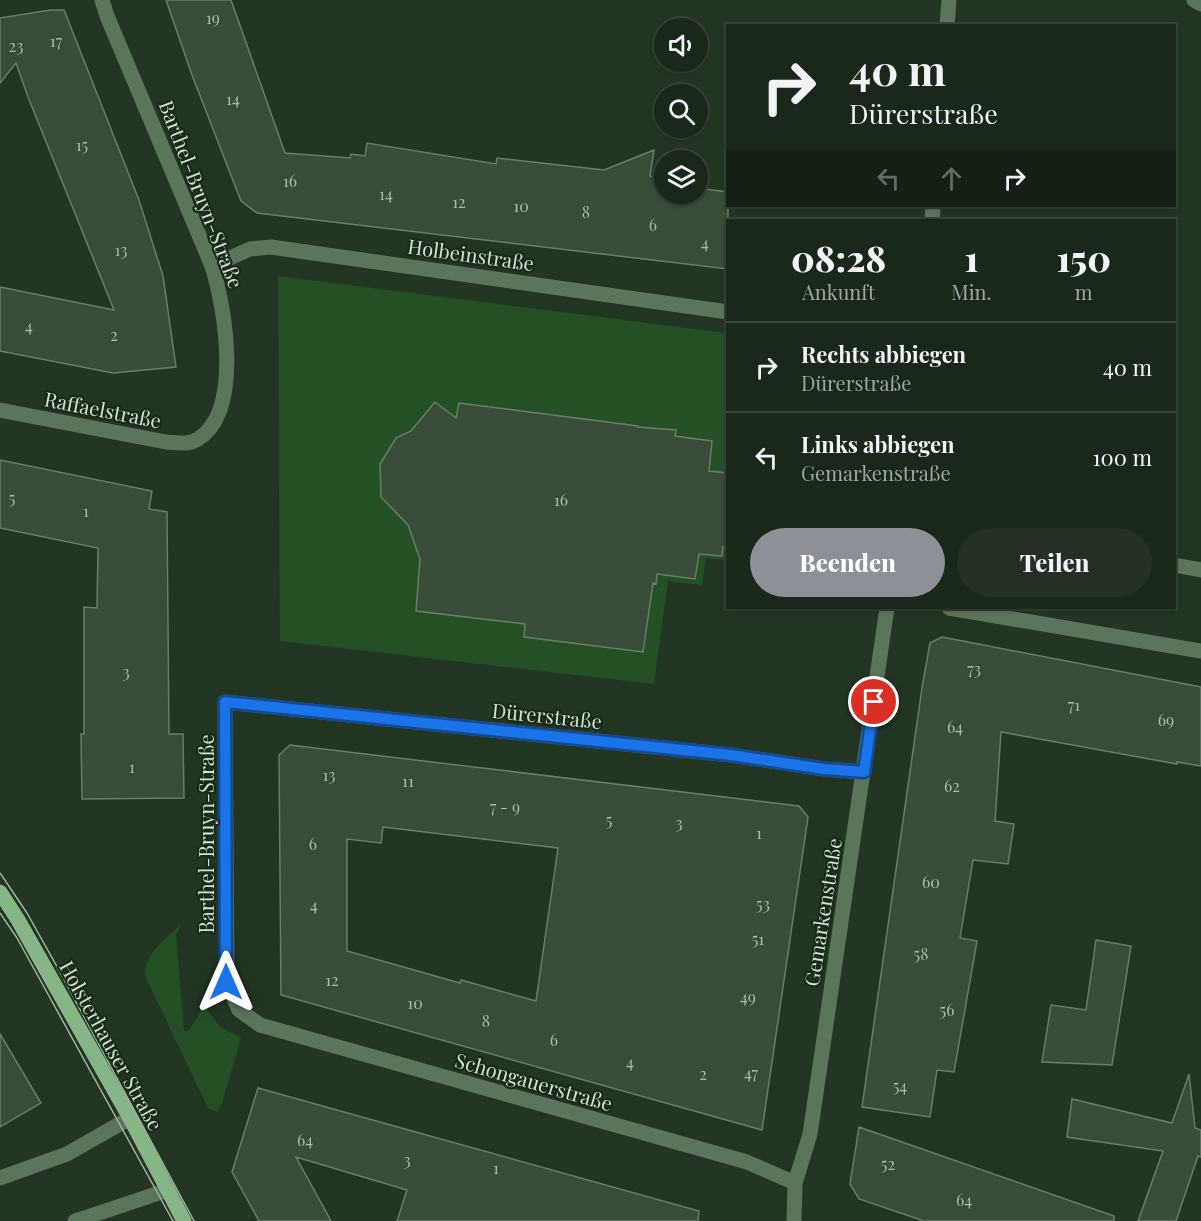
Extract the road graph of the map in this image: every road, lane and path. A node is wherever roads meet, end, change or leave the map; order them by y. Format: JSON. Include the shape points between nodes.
{"nodes":[{"id":1,"x":102,"y":0,"type":"edge"},
{"id":2,"x":949,"y":0,"type":"edge"},
{"id":3,"x":1194,"y":0,"type":"edge"},
{"id":4,"x":1201,"y":4,"type":"edge"},
{"id":5,"x":947,"y":24,"type":"edge"},
{"id":6,"x":212,"y":266,"type":"junction"},
{"id":7,"x":726,"y":312,"type":"edge"},
{"id":8,"x":0,"y":410,"type":"edge"},
{"id":9,"x":198,"y":439,"type":"joint"},
{"id":10,"x":1176,"y":565,"type":"edge"},
{"id":11,"x":1201,"y":570,"type":"edge"},
{"id":12,"x":887,"y":609,"type":"edge"},
{"id":13,"x":955,"y":609,"type":"edge"},
{"id":14,"x":1201,"y":651,"type":"edge"},
{"id":15,"x":225,"y":702,"type":"joint"},
{"id":16,"x":864,"y":772,"type":"junction"},
{"id":17,"x":0,"y":892,"type":"edge"},
{"id":18,"x":260,"y":1025,"type":"joint"},
{"id":19,"x":130,"y":1118,"type":"junction"},
{"id":20,"x":0,"y":1178,"type":"edge"},
{"id":21,"x":795,"y":1183,"type":"junction"},
{"id":22,"x":168,"y":1190,"type":"junction"},
{"id":23,"x":75,"y":1221,"type":"edge"},
{"id":24,"x":184,"y":1221,"type":"edge"},
{"id":25,"x":794,"y":1221,"type":"edge"}],
"edges":[{"from":1,"to":6,"type":"street","name":"Barthel-Bruyn-Straße"},
{"from":2,"to":5,"type":"street"},
{"from":3,"to":4,"type":"street"},
{"from":6,"to":7,"type":"street","name":"Holbeinstraße","via":[[250,249],[271,247]]},
{"from":6,"to":9,"type":"street","name":"Barthel-Bruyn-Straße","via":[[221,294],[227,369],[216,422]]},
{"from":8,"to":9,"type":"street","name":"Raffaelstraße","via":[[166,442]]},
{"from":10,"to":11,"type":"street"},
{"from":12,"to":16,"type":"street","name":"Gemarkenstraße"},
{"from":13,"to":14,"type":"street"},
{"from":15,"to":16,"type":"street","name":"Dürerstraße"},
{"from":15,"to":18,"type":"street","name":"Barthel-Bruyn-Straße","via":[[226,982],[239,1010]]},
{"from":16,"to":21,"type":"street","name":"Gemarkenstraße","via":[[810,1134]]},
{"from":17,"to":19,"type":"main road","name":"Holsterhauser Straße"},
{"from":18,"to":21,"type":"street","name":"Schongauerstraße","via":[[747,1162]]},
{"from":19,"to":20,"type":"street","via":[[67,1154]]},
{"from":19,"to":22,"type":"main road","name":"Holsterhauser Straße"},
{"from":21,"to":25,"type":"street","name":"Gemarkenstraße"},
{"from":22,"to":23,"type":"street"},
{"from":22,"to":24,"type":"main road","name":"Holsterhauser Straße"}]}
